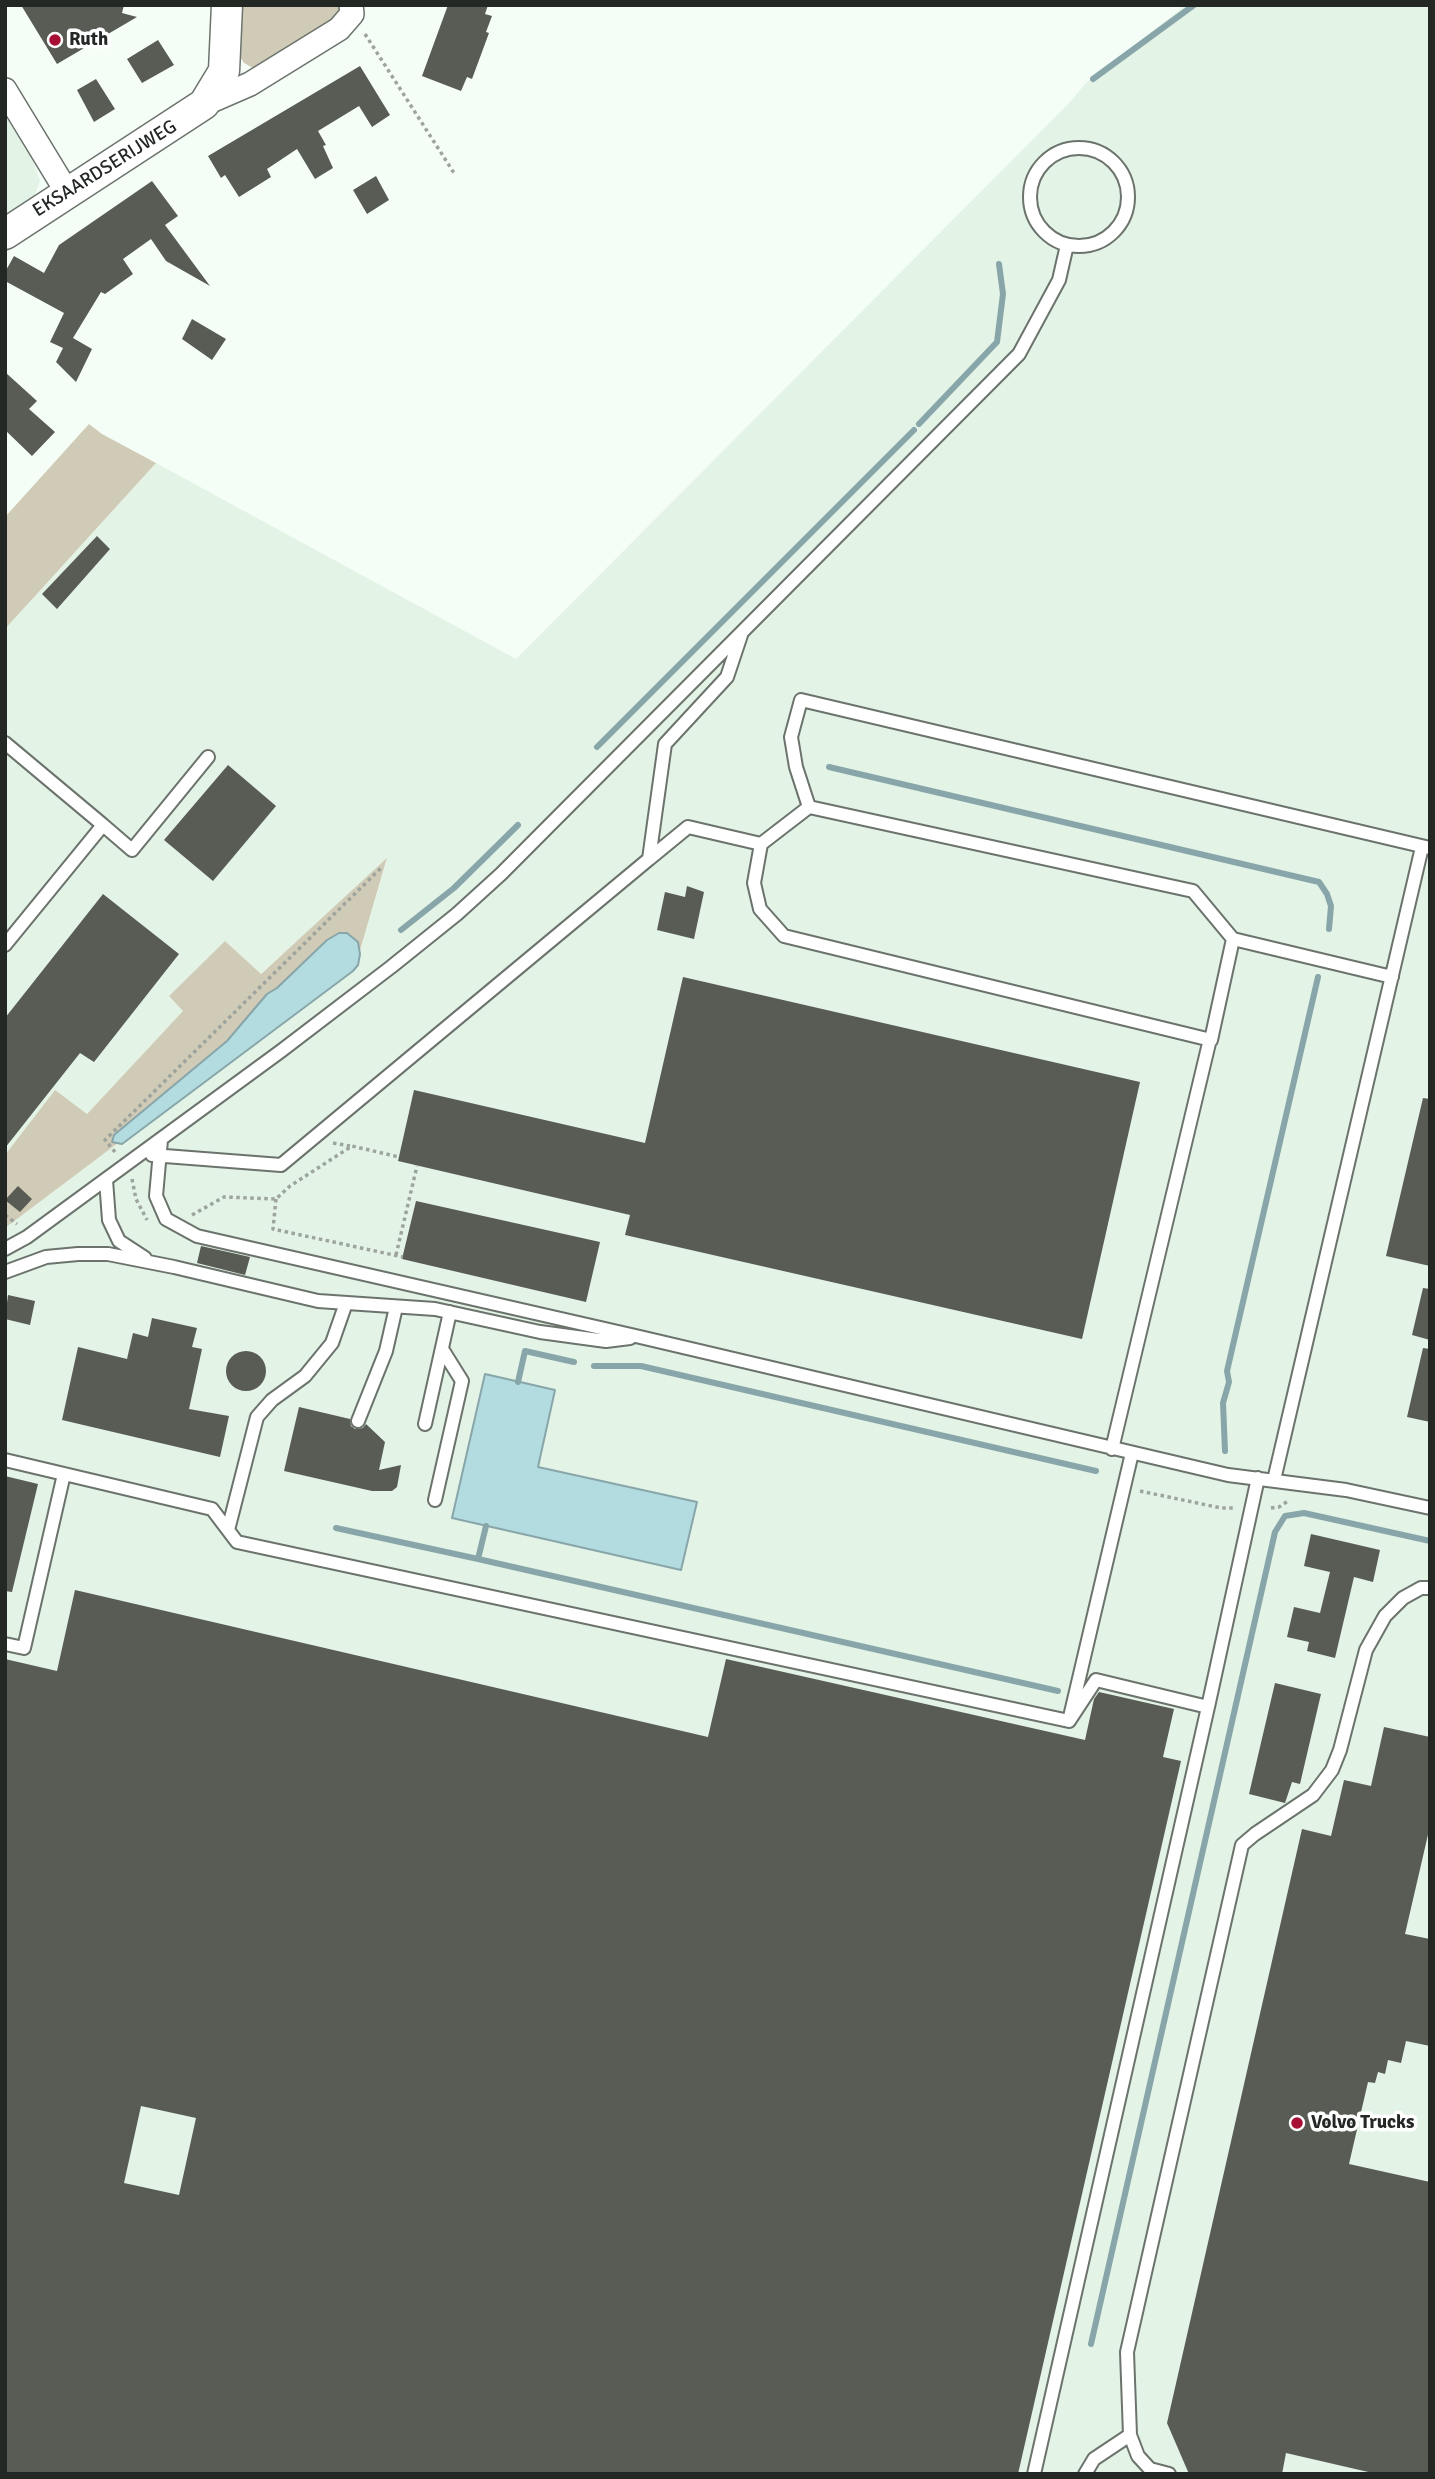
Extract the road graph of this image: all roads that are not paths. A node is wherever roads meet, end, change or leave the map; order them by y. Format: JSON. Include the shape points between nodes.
{"nodes":[{"id":1,"x":227,"y":5,"type":"edge"},
{"id":2,"x":352,"y":10,"type":"edge"},
{"id":3,"x":5,"y":90,"type":"edge"},
{"id":4,"x":204,"y":104,"type":"junction"},
{"id":5,"x":67,"y":192,"type":"junction"},
{"id":6,"x":5,"y":233,"type":"edge"},
{"id":7,"x":1067,"y":245,"type":"junction"},
{"id":8,"x":742,"y":632,"type":"junction"},
{"id":9,"x":5,"y":743,"type":"edge"},
{"id":10,"x":208,"y":757,"type":"dead end"},
{"id":11,"x":809,"y":807,"type":"junction"},
{"id":12,"x":103,"y":825,"type":"junction"},
{"id":13,"x":761,"y":844,"type":"junction"},
{"id":14,"x":1426,"y":847,"type":"edge"},
{"id":15,"x":649,"y":859,"type":"junction"},
{"id":16,"x":1233,"y":939,"type":"junction"},
{"id":17,"x":5,"y":945,"type":"edge"},
{"id":18,"x":1392,"y":977,"type":"junction"},
{"id":19,"x":1210,"y":1039,"type":"junction"},
{"id":20,"x":160,"y":1140,"type":"junction"},
{"id":21,"x":141,"y":1154,"type":"junction"},
{"id":22,"x":159,"y":1156,"type":"junction"},
{"id":23,"x":106,"y":1180,"type":"junction"},
{"id":24,"x":5,"y":1249,"type":"edge"},
{"id":25,"x":155,"y":1263,"type":"junction"},
{"id":26,"x":5,"y":1272,"type":"edge"},
{"id":27,"x":346,"y":1303,"type":"junction"},
{"id":28,"x":396,"y":1307,"type":"junction"},
{"id":29,"x":450,"y":1312,"type":"junction"},
{"id":30,"x":640,"y":1337,"type":"junction"},
{"id":31,"x":442,"y":1349,"type":"junction"},
{"id":32,"x":358,"y":1421,"type":"dead end"},
{"id":33,"x":425,"y":1424,"type":"dead end"},
{"id":34,"x":1112,"y":1449,"type":"junction"},
{"id":35,"x":1132,"y":1453,"type":"junction"},
{"id":36,"x":5,"y":1460,"type":"edge"},
{"id":37,"x":64,"y":1474,"type":"junction"},
{"id":38,"x":1258,"y":1478,"type":"junction"},
{"id":39,"x":1274,"y":1480,"type":"junction"},
{"id":40,"x":435,"y":1500,"type":"dead end"},
{"id":41,"x":1430,"y":1508,"type":"edge"},
{"id":42,"x":228,"y":1530,"type":"junction"},
{"id":43,"x":1430,"y":1588,"type":"edge"},
{"id":44,"x":5,"y":1644,"type":"edge"},
{"id":45,"x":1208,"y":1707,"type":"junction"},
{"id":46,"x":1069,"y":1721,"type":"junction"},
{"id":47,"x":1130,"y":2435,"type":"junction"},
{"id":48,"x":1034,"y":2474,"type":"edge"},
{"id":49,"x":1085,"y":2474,"type":"edge"},
{"id":50,"x":1169,"y":2474,"type":"edge"}],
"edges":[{"from":1,"to":4,"type":"street","name":"EKSAARDSERIJWEG","via":[[224,71]]},
{"from":2,"to":4,"type":"street","name":"EKSAARDSERIJWEG","via":[[339,29],[250,84]]},
{"from":3,"to":5,"type":"street"},
{"from":4,"to":5,"type":"street","name":"EKSAARDSERIJWEG"},
{"from":5,"to":6,"type":"street","name":"EKSAARDSERIJWEG"},
{"from":7,"to":7,"type":"lane","via":[[1089,246],[1104,240],[1125,217],[1129,200],[1123,176],[1107,156],[1091,149],[1057,152],[1034,175],[1030,190],[1035,221],[1045,234]]},
{"from":7,"to":8,"type":"lane","via":[[1059,280],[1018,354]]},
{"from":8,"to":15,"type":"lane","via":[[727,677],[665,744]]},
{"from":8,"to":20,"type":"lane","via":[[457,914]]},
{"from":9,"to":12,"type":"lane"},
{"from":10,"to":12,"type":"lane","via":[[132,850]]},
{"from":11,"to":13,"type":"lane"},
{"from":11,"to":14,"type":"lane","via":[[791,737],[801,700]]},
{"from":11,"to":16,"type":"lane","via":[[1193,891]]},
{"from":12,"to":17,"type":"lane"},
{"from":13,"to":15,"type":"lane","via":[[688,827]]},
{"from":13,"to":19,"type":"lane","via":[[754,883],[760,909],[784,936]]},
{"from":14,"to":18,"type":"lane"},
{"from":15,"to":22,"type":"lane","via":[[281,1165]]},
{"from":16,"to":18,"type":"lane"},
{"from":16,"to":19,"type":"lane"},
{"from":18,"to":39,"type":"lane"},
{"from":19,"to":34,"type":"lane"},
{"from":20,"to":21,"type":"lane"},
{"from":20,"to":22,"type":"lane"},
{"from":21,"to":22,"type":"lane"},
{"from":21,"to":23,"type":"lane"},
{"from":22,"to":30,"type":"lane","via":[[156,1196],[166,1219],[197,1236]]},
{"from":23,"to":24,"type":"lane"},
{"from":23,"to":25,"type":"lane","via":[[108,1220],[119,1241]]},
{"from":25,"to":26,"type":"lane","via":[[78,1254],[46,1257]]},
{"from":25,"to":27,"type":"lane","via":[[317,1301]]},
{"from":27,"to":28,"type":"lane"},
{"from":27,"to":42,"type":"lane","via":[[332,1343],[305,1376],[272,1400],[257,1418]]},
{"from":28,"to":29,"type":"lane"},
{"from":28,"to":32,"type":"lane","via":[[386,1351]]},
{"from":29,"to":30,"type":"lane","via":[[606,1341]]},
{"from":29,"to":31,"type":"lane"},
{"from":30,"to":34,"type":"lane"},
{"from":31,"to":33,"type":"lane"},
{"from":31,"to":40,"type":"lane","via":[[462,1381]]},
{"from":34,"to":35,"type":"lane"},
{"from":35,"to":38,"type":"lane"},
{"from":35,"to":46,"type":"lane"},
{"from":36,"to":37,"type":"lane"},
{"from":37,"to":42,"type":"lane","via":[[212,1509]]},
{"from":37,"to":44,"type":"lane","via":[[24,1648]]},
{"from":38,"to":39,"type":"lane"},
{"from":38,"to":45,"type":"lane"},
{"from":39,"to":41,"type":"lane"},
{"from":42,"to":46,"type":"lane","via":[[237,1542]]},
{"from":43,"to":47,"type":"lane","via":[[1403,1598],[1385,1616],[1366,1650],[1332,1770],[1313,1795],[1242,1845],[1127,2352]]},
{"from":45,"to":46,"type":"lane","via":[[1096,1680]]},
{"from":45,"to":48,"type":"lane"},
{"from":47,"to":49,"type":"lane","via":[[1094,2459]]},
{"from":47,"to":50,"type":"lane","via":[[1138,2456],[1150,2469]]}]}
